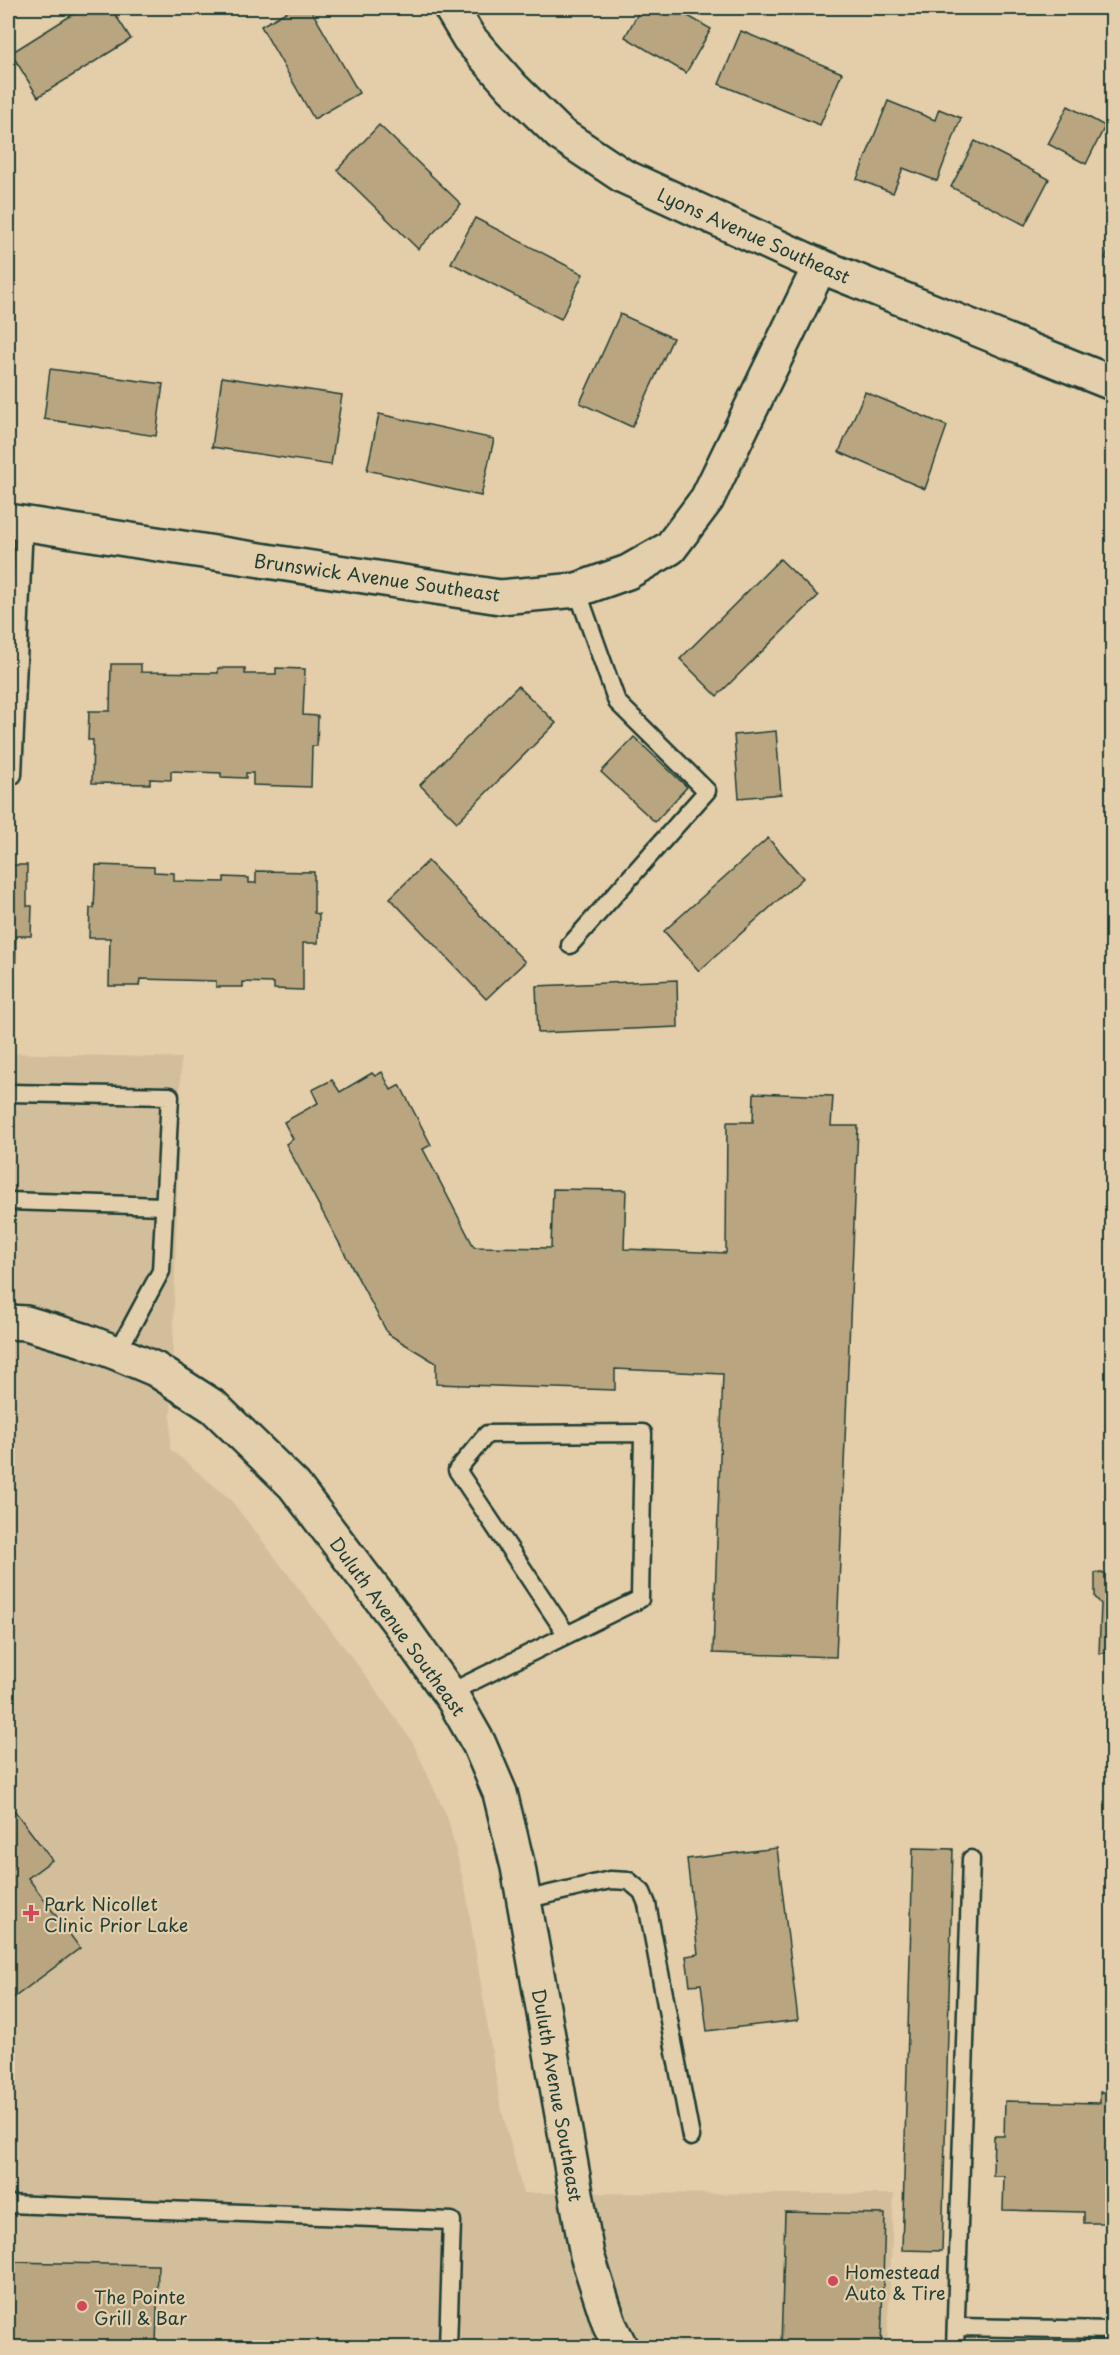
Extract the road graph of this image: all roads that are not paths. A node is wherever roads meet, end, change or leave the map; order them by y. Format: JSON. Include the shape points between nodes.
{"nodes":[{"id":1,"x":451,"y":8,"type":"edge"},
{"id":2,"x":820,"y":266,"type":"junction"},
{"id":3,"x":1113,"y":383,"type":"edge"},
{"id":4,"x":16,"y":522,"type":"edge"},
{"id":5,"x":577,"y":590,"type":"junction"},
{"id":6,"x":8,"y":775,"type":"edge"},
{"id":7,"x":570,"y":945,"type":"dead end"},
{"id":8,"x":8,"y":1093,"type":"edge"},
{"id":9,"x":8,"y":1201,"type":"edge"},
{"id":10,"x":164,"y":1206,"type":"junction"},
{"id":11,"x":8,"y":1322,"type":"edge"},
{"id":12,"x":117,"y":1353,"type":"junction"},
{"id":13,"x":567,"y":1635,"type":"junction"},
{"id":14,"x":449,"y":1693,"type":"junction"},
{"id":15,"x":971,"y":1859,"type":"dead end"},
{"id":16,"x":524,"y":1900,"type":"junction"},
{"id":17,"x":691,"y":2137,"type":"dead end"},
{"id":18,"x":8,"y":2204,"type":"edge"},
{"id":19,"x":956,"y":2327,"type":"junction"},
{"id":20,"x":1113,"y":2330,"type":"edge"},
{"id":21,"x":448,"y":2348,"type":"edge"},
{"id":22,"x":621,"y":2348,"type":"edge"},
{"id":23,"x":955,"y":2348,"type":"edge"}],
"edges":[{"from":1,"to":2,"type":"street","name":"Lyons Avenue Southeast","via":[[469,38],[560,134],[624,176]]},
{"from":2,"to":3,"type":"street","name":"Lyons Avenue Southeast"},
{"from":2,"to":5,"type":"street","name":"Brunswick Avenue Southeast","via":[[701,507],[670,548],[628,572]]},
{"from":4,"to":5,"type":"street","name":"Brunswick Avenue Southeast","via":[[500,597]]},
{"from":4,"to":6,"type":"lane","via":[[13,776]]},
{"from":5,"to":7,"type":"lane","via":[[617,702],[707,791]]},
{"from":8,"to":10,"type":"lane","via":[[170,1096]]},
{"from":9,"to":10,"type":"lane"},
{"from":10,"to":12,"type":"lane","via":[[161,1271]]},
{"from":11,"to":12,"type":"street","name":"Duluth Avenue Southeast","via":[[26,1323]]},
{"from":12,"to":14,"type":"street","name":"Duluth Avenue Southeast","via":[[155,1369],[214,1407],[294,1485]]},
{"from":13,"to":13,"type":"lane","via":[[640,1599],[643,1433],[487,1434],[457,1470]]},
{"from":13,"to":14,"type":"lane"},
{"from":14,"to":16,"type":"street","name":"Duluth Avenue Southeast","via":[[479,1744],[500,1793]]},
{"from":15,"to":19,"type":"lane"},
{"from":16,"to":17,"type":"lane","via":[[610,1880],[629,1881],[642,1892]]},
{"from":16,"to":22,"type":"street","name":"Duluth Avenue Southeast","via":[[587,2255]]},
{"from":18,"to":21,"type":"lane","via":[[452,2222]]},
{"from":19,"to":20,"type":"lane"},
{"from":19,"to":23,"type":"lane"}]}
